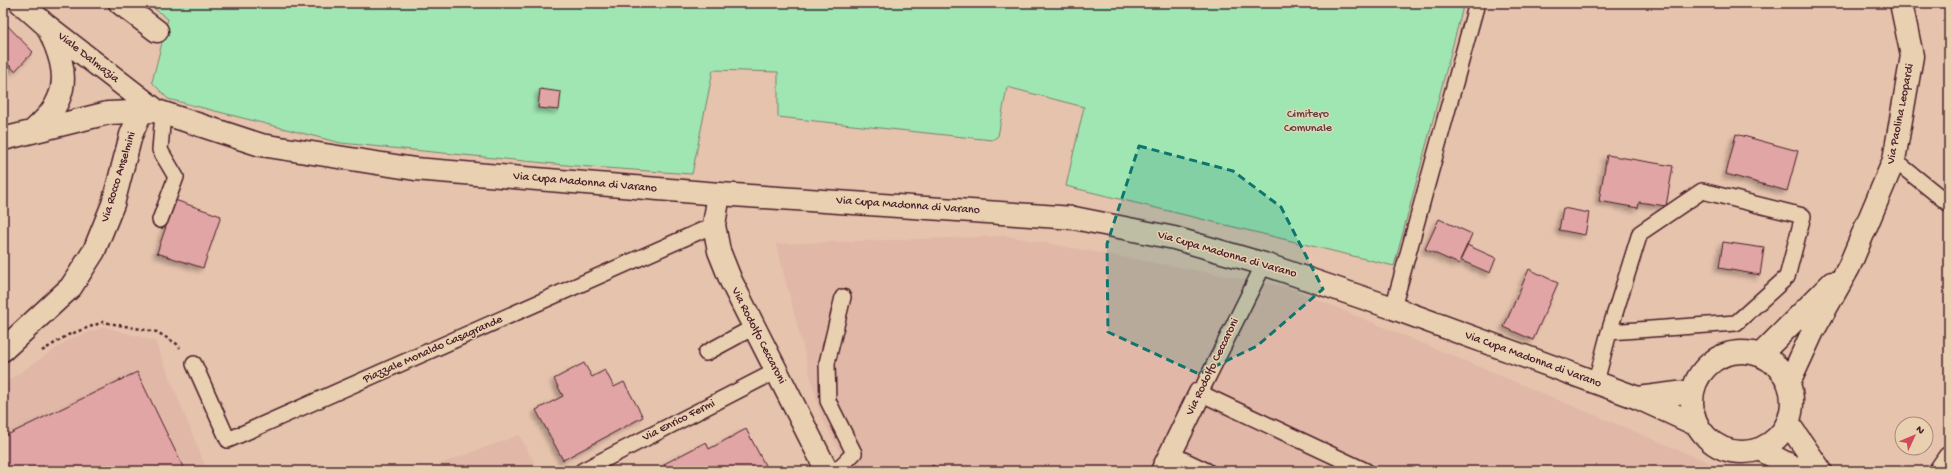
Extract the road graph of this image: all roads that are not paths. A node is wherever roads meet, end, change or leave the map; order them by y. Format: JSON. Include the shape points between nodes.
{"nodes":[{"id":1,"x":21,"y":3,"type":"edge"},
{"id":2,"x":120,"y":3,"type":"edge"},
{"id":3,"x":1477,"y":3,"type":"edge"},
{"id":4,"x":1901,"y":3,"type":"edge"},
{"id":5,"x":47,"y":26,"type":"junction"},
{"id":6,"x":157,"y":31,"type":"dead end"},
{"id":7,"x":153,"y":112,"type":"junction"},
{"id":8,"x":32,"y":132,"type":"junction"},
{"id":9,"x":3,"y":139,"type":"edge"},
{"id":10,"x":1894,"y":160,"type":"junction"},
{"id":11,"x":719,"y":194,"type":"junction"},
{"id":12,"x":1949,"y":204,"type":"edge"},
{"id":13,"x":160,"y":220,"type":"dead end"},
{"id":14,"x":714,"y":226,"type":"junction"},
{"id":15,"x":1264,"y":264,"type":"junction"},
{"id":16,"x":1848,"y":267,"type":"junction"},
{"id":17,"x":843,"y":297,"type":"dead end"},
{"id":18,"x":1393,"y":308,"type":"junction"},
{"id":19,"x":754,"y":327,"type":"junction"},
{"id":20,"x":1609,"y":332,"type":"junction"},
{"id":21,"x":3,"y":350,"type":"edge"},
{"id":22,"x":706,"y":353,"type":"dead end"},
{"id":23,"x":1760,"y":355,"type":"junction"},
{"id":24,"x":194,"y":364,"type":"road end"},
{"id":25,"x":776,"y":371,"type":"junction"},
{"id":26,"x":1596,"y":382,"type":"junction"},
{"id":27,"x":1789,"y":383,"type":"junction"},
{"id":28,"x":1693,"y":392,"type":"junction"},
{"id":29,"x":1200,"y":393,"type":"junction"},
{"id":30,"x":1638,"y":398,"type":"junction"},
{"id":31,"x":1788,"y":423,"type":"junction"},
{"id":32,"x":1697,"y":425,"type":"junction"},
{"id":33,"x":1759,"y":449,"type":"junction"},
{"id":34,"x":1949,"y":458,"type":"edge"},
{"id":35,"x":1166,"y":462,"type":"edge"},
{"id":36,"x":582,"y":471,"type":"edge"},
{"id":37,"x":827,"y":471,"type":"edge"},
{"id":38,"x":836,"y":471,"type":"edge"},
{"id":39,"x":1207,"y":471,"type":"edge"},
{"id":40,"x":1366,"y":471,"type":"edge"},
{"id":41,"x":1801,"y":471,"type":"edge"},
{"id":42,"x":1821,"y":471,"type":"edge"},
{"id":43,"x":1940,"y":471,"type":"edge"}],
"edges":[{"from":1,"to":5,"type":"main road","name":"Viale Dalmazia"},
{"from":2,"to":6,"type":"main road"},
{"from":3,"to":18,"type":"lane"},
{"from":4,"to":10,"type":"main road","name":"Via Paolina Leopardi","via":[[1912,56]]},
{"from":5,"to":7,"type":"main road","name":"Viale Dalmazia"},
{"from":5,"to":8,"type":"main road","via":[[61,60],[60,97],[50,113]]},
{"from":7,"to":8,"type":"main road","via":[[108,113]]},
{"from":7,"to":11,"type":"main road","name":"Via Cupa Madonna di Varano","via":[[261,144],[415,169]]},
{"from":7,"to":13,"type":"lane","via":[[160,150],[176,177]]},
{"from":7,"to":21,"type":"main road","name":"Via Rocco Anselmini","via":[[131,136],[113,204],[94,251],[71,287]]},
{"from":8,"to":9,"type":"main road"},
{"from":10,"to":12,"type":"lane"},
{"from":10,"to":16,"type":"main road","name":"Via Paolina Leopardi"},
{"from":11,"to":14,"type":"main road","name":"Via Rodolfo Ceccaroni"},
{"from":11,"to":15,"type":"main road","name":"Via Cupa Madonna di Varano","via":[[1074,218],[1174,238]]},
{"from":14,"to":19,"type":"main road","name":"Via Rodolfo Ceccaroni","via":[[719,252]]},
{"from":14,"to":24,"type":"lane","name":"Piazzale Monaldo Casagrande","via":[[228,440]]},
{"from":15,"to":18,"type":"main road","name":"Via Cupa Madonna di Varano"},
{"from":15,"to":29,"type":"lane","name":"Via Rodolfo Ceccaroni"},
{"from":16,"to":23,"type":"main road","name":"Via Paolina Leopardi"},
{"from":16,"to":27,"type":"main road","name":"Via Paolina Leopardi"},
{"from":17,"to":38,"type":"lane","via":[[827,363],[828,401],[854,453]]},
{"from":18,"to":26,"type":"main road","name":"Via Cupa Madonna di Varano"},
{"from":19,"to":22,"type":"lane"},
{"from":19,"to":25,"type":"main road","name":"Via Rodolfo Ceccaroni"},
{"from":20,"to":20,"type":"lane","via":[[1640,233],[1702,191],[1803,216],[1787,277],[1736,323]]},
{"from":20,"to":26,"type":"lane"},
{"from":23,"to":27,"type":"main road","via":[[1772,361]]},
{"from":23,"to":28,"type":"main road","via":[[1746,351],[1732,352],[1718,358],[1706,366]]},
{"from":25,"to":36,"type":"lane","name":"Via Enrico Fermi"},
{"from":25,"to":37,"type":"main road","name":"Via Rodolfo Ceccaroni"},
{"from":26,"to":30,"type":"main road","name":"Via Cupa Madonna di Varano"},
{"from":27,"to":31,"type":"main road","via":[[1792,410]]},
{"from":28,"to":30,"type":"main road","name":"Via Cupa Madonna di Varano"},
{"from":28,"to":32,"type":"main road","via":[[1692,403]]},
{"from":29,"to":35,"type":"main road","name":"Via Rodolfo Ceccaroni"},
{"from":29,"to":40,"type":"lane"},
{"from":30,"to":32,"type":"main road","name":"Via Cupa Madonna di Varano"},
{"from":31,"to":33,"type":"main road","via":[[1776,439]]},
{"from":31,"to":42,"type":"main road"},
{"from":32,"to":33,"type":"main road","via":[[1717,446],[1731,451]]},
{"from":33,"to":41,"type":"main road"},
{"from":34,"to":43,"type":"main road"},
{"from":35,"to":39,"type":"lane"}]}
